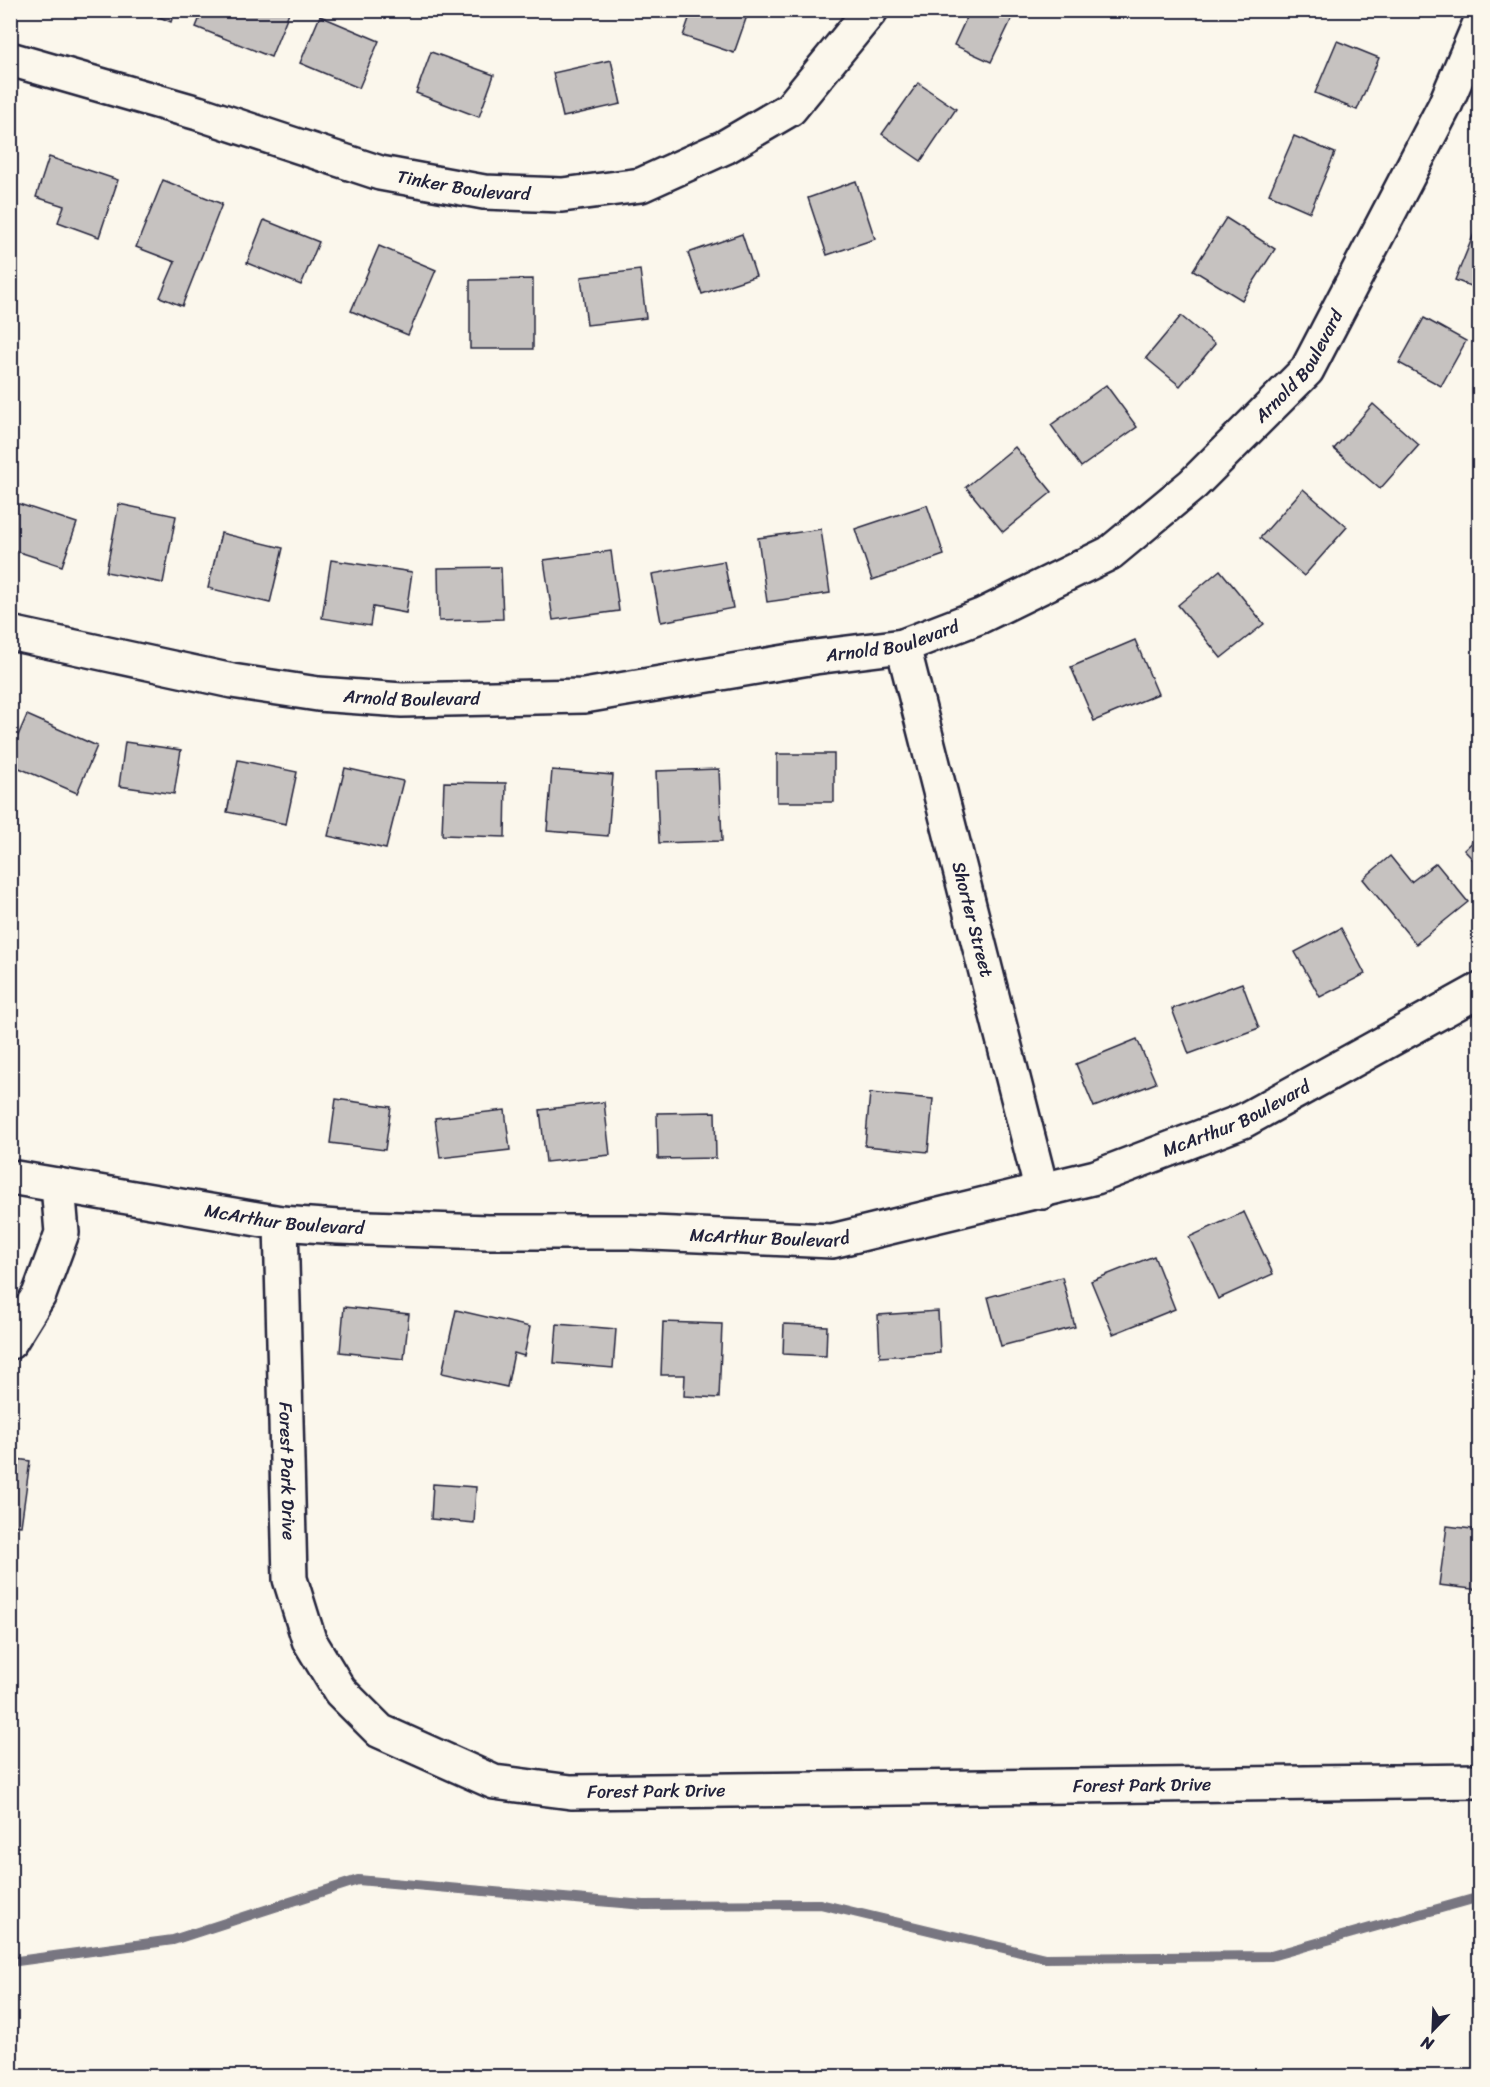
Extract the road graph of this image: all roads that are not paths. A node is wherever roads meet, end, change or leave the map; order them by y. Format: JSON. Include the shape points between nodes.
{"nodes":[{"id":1,"x":871,"y":10,"type":"edge"},
{"id":2,"x":1479,"y":23,"type":"edge"},
{"id":3,"x":10,"y":59,"type":"edge"},
{"id":4,"x":10,"y":633,"type":"edge"},
{"id":5,"x":903,"y":646,"type":"junction"},
{"id":6,"x":1479,"y":990,"type":"edge"},
{"id":7,"x":10,"y":1177,"type":"edge"},
{"id":8,"x":58,"y":1185,"type":"junction"},
{"id":9,"x":1042,"y":1192,"type":"junction"},
{"id":10,"x":281,"y":1223,"type":"junction"},
{"id":11,"x":10,"y":1342,"type":"edge"},
{"id":12,"x":1479,"y":1781,"type":"edge"}],
"edges":[{"from":1,"to":3,"type":"street","name":"Tinker Boulevard","via":[[790,109],[725,147],[641,185],[562,195],[484,192],[380,173],[198,113]]},
{"from":2,"to":5,"type":"street","name":"Arnold Boulevard","via":[[1445,105],[1306,370],[1193,484],[1110,553],[981,616]]},
{"from":4,"to":5,"type":"street","name":"Arnold Boulevard","via":[[232,681],[318,694],[402,700],[584,696]]},
{"from":5,"to":9,"type":"street","name":"Shorter Street"},
{"from":6,"to":9,"type":"street","name":"McArthur Boulevard","via":[[1243,1121],[1096,1177]]},
{"from":7,"to":8,"type":"street","name":"McArthur Boulevard"},
{"from":8,"to":10,"type":"street","name":"McArthur Boulevard"},
{"from":8,"to":11,"type":"street","via":[[62,1233],[39,1295]]},
{"from":9,"to":10,"type":"street","name":"McArthur Boulevard","via":[[832,1241]]},
{"from":10,"to":12,"type":"street","name":"Forest Park Drive","via":[[290,1579],[309,1640],[340,1690],[380,1731],[437,1758],[494,1782],[571,1792]]}]}
